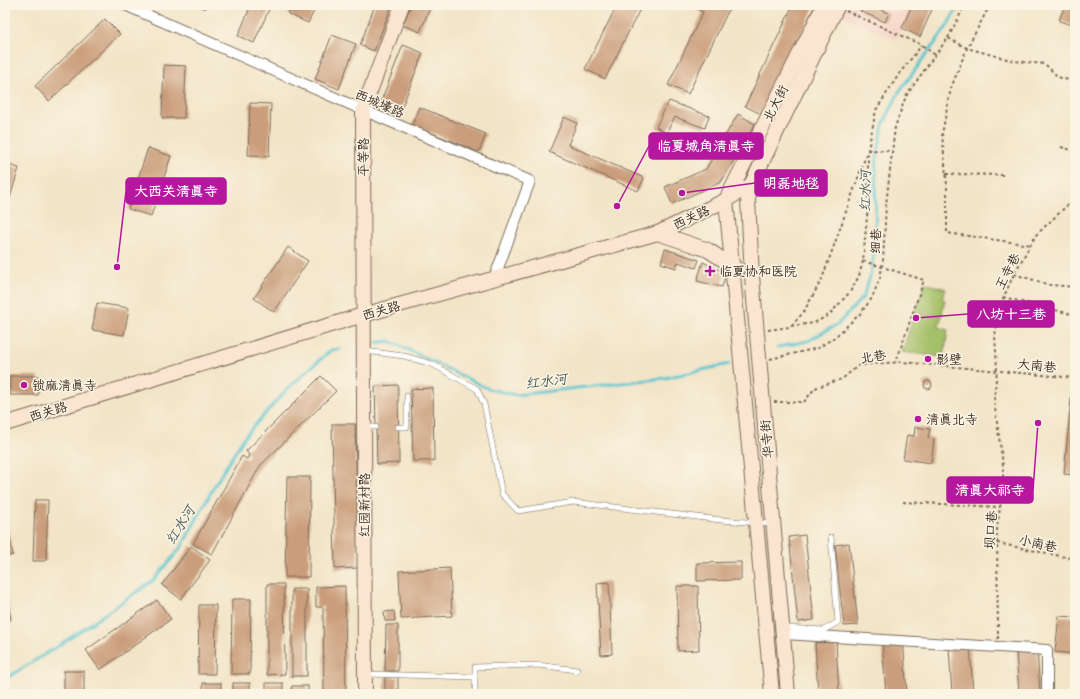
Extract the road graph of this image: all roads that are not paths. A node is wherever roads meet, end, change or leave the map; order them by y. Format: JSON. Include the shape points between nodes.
{"nodes":[{"id":1,"x":125,"y":5,"type":"edge"},
{"id":2,"x":402,"y":5,"type":"edge"},
{"id":3,"x":833,"y":6,"type":"edge"},
{"id":4,"x":363,"y":110,"type":"junction"},
{"id":5,"x":751,"y":185,"type":"junction"},
{"id":6,"x":726,"y":200,"type":"junction"},
{"id":7,"x":658,"y":233,"type":"junction"},
{"id":8,"x":733,"y":267,"type":"junction"},
{"id":9,"x":752,"y":276,"type":"junction"},
{"id":10,"x":494,"y":279,"type":"junction"},
{"id":11,"x":363,"y":315,"type":"junction"},
{"id":12,"x":363,"y":351,"type":"junction"},
{"id":13,"x":407,"y":396,"type":"dead end"},
{"id":14,"x":5,"y":424,"type":"edge"},
{"id":15,"x":398,"y":427,"type":"dead end"},
{"id":16,"x":773,"y":524,"type":"junction"},
{"id":17,"x":831,"y":537,"type":"dead end"},
{"id":18,"x":784,"y":631,"type":"junction"},
{"id":19,"x":577,"y":670,"type":"dead end"},
{"id":20,"x":365,"y":674,"type":"junction"},
{"id":21,"x":475,"y":677,"type":"junction"},
{"id":22,"x":365,"y":694,"type":"edge"},
{"id":23,"x":475,"y":694,"type":"edge"},
{"id":24,"x":772,"y":694,"type":"edge"},
{"id":25,"x":788,"y":694,"type":"edge"},
{"id":26,"x":1047,"y":694,"type":"edge"}],
"edges":[{"from":1,"to":4,"type":"street","name":"西城壕路"},
{"from":2,"to":4,"type":"main road","name":"平等路"},
{"from":3,"to":5,"type":"main road","name":"北大街"},
{"from":3,"to":6,"type":"main road","name":"北大街"},
{"from":4,"to":10,"type":"street","name":"西城壕路","via":[[530,181]]},
{"from":4,"to":11,"type":"main road","name":"平等路"},
{"from":5,"to":6,"type":"main road","name":"西关路"},
{"from":5,"to":9,"type":"main road","name":"华寺街","via":[[748,200]]},
{"from":6,"to":7,"type":"main road","name":"西关路"},
{"from":6,"to":8,"type":"main road","name":"华寺街"},
{"from":7,"to":8,"type":"main road","via":[[708,250]]},
{"from":7,"to":10,"type":"main road","name":"西关路"},
{"from":8,"to":9,"type":"main road"},
{"from":8,"to":24,"type":"main road","name":"华寺街"},
{"from":9,"to":16,"type":"main road","name":"华寺街"},
{"from":10,"to":11,"type":"main road","name":"西关路"},
{"from":11,"to":12,"type":"main road","name":"红园新村路"},
{"from":11,"to":14,"type":"main road","name":"西关路"},
{"from":12,"to":16,"type":"lane","via":[[404,356],[432,364],[477,389],[484,404],[502,494],[518,511],[573,502]]},
{"from":12,"to":20,"type":"main road","name":"红园新村路","via":[[370,427]]},
{"from":13,"to":15,"type":"lane","via":[[407,427]]},
{"from":16,"to":18,"type":"main road","name":"华寺街"},
{"from":17,"to":18,"type":"lane","via":[[838,622],[824,630]]},
{"from":18,"to":25,"type":"main road","name":"华寺街"},
{"from":18,"to":26,"type":"street","via":[[1047,650]]},
{"from":19,"to":21,"type":"lane","via":[[538,665],[475,667]]},
{"from":20,"to":21,"type":"lane"},
{"from":20,"to":22,"type":"main road","name":"红园新村路"},
{"from":21,"to":23,"type":"lane"}]}
